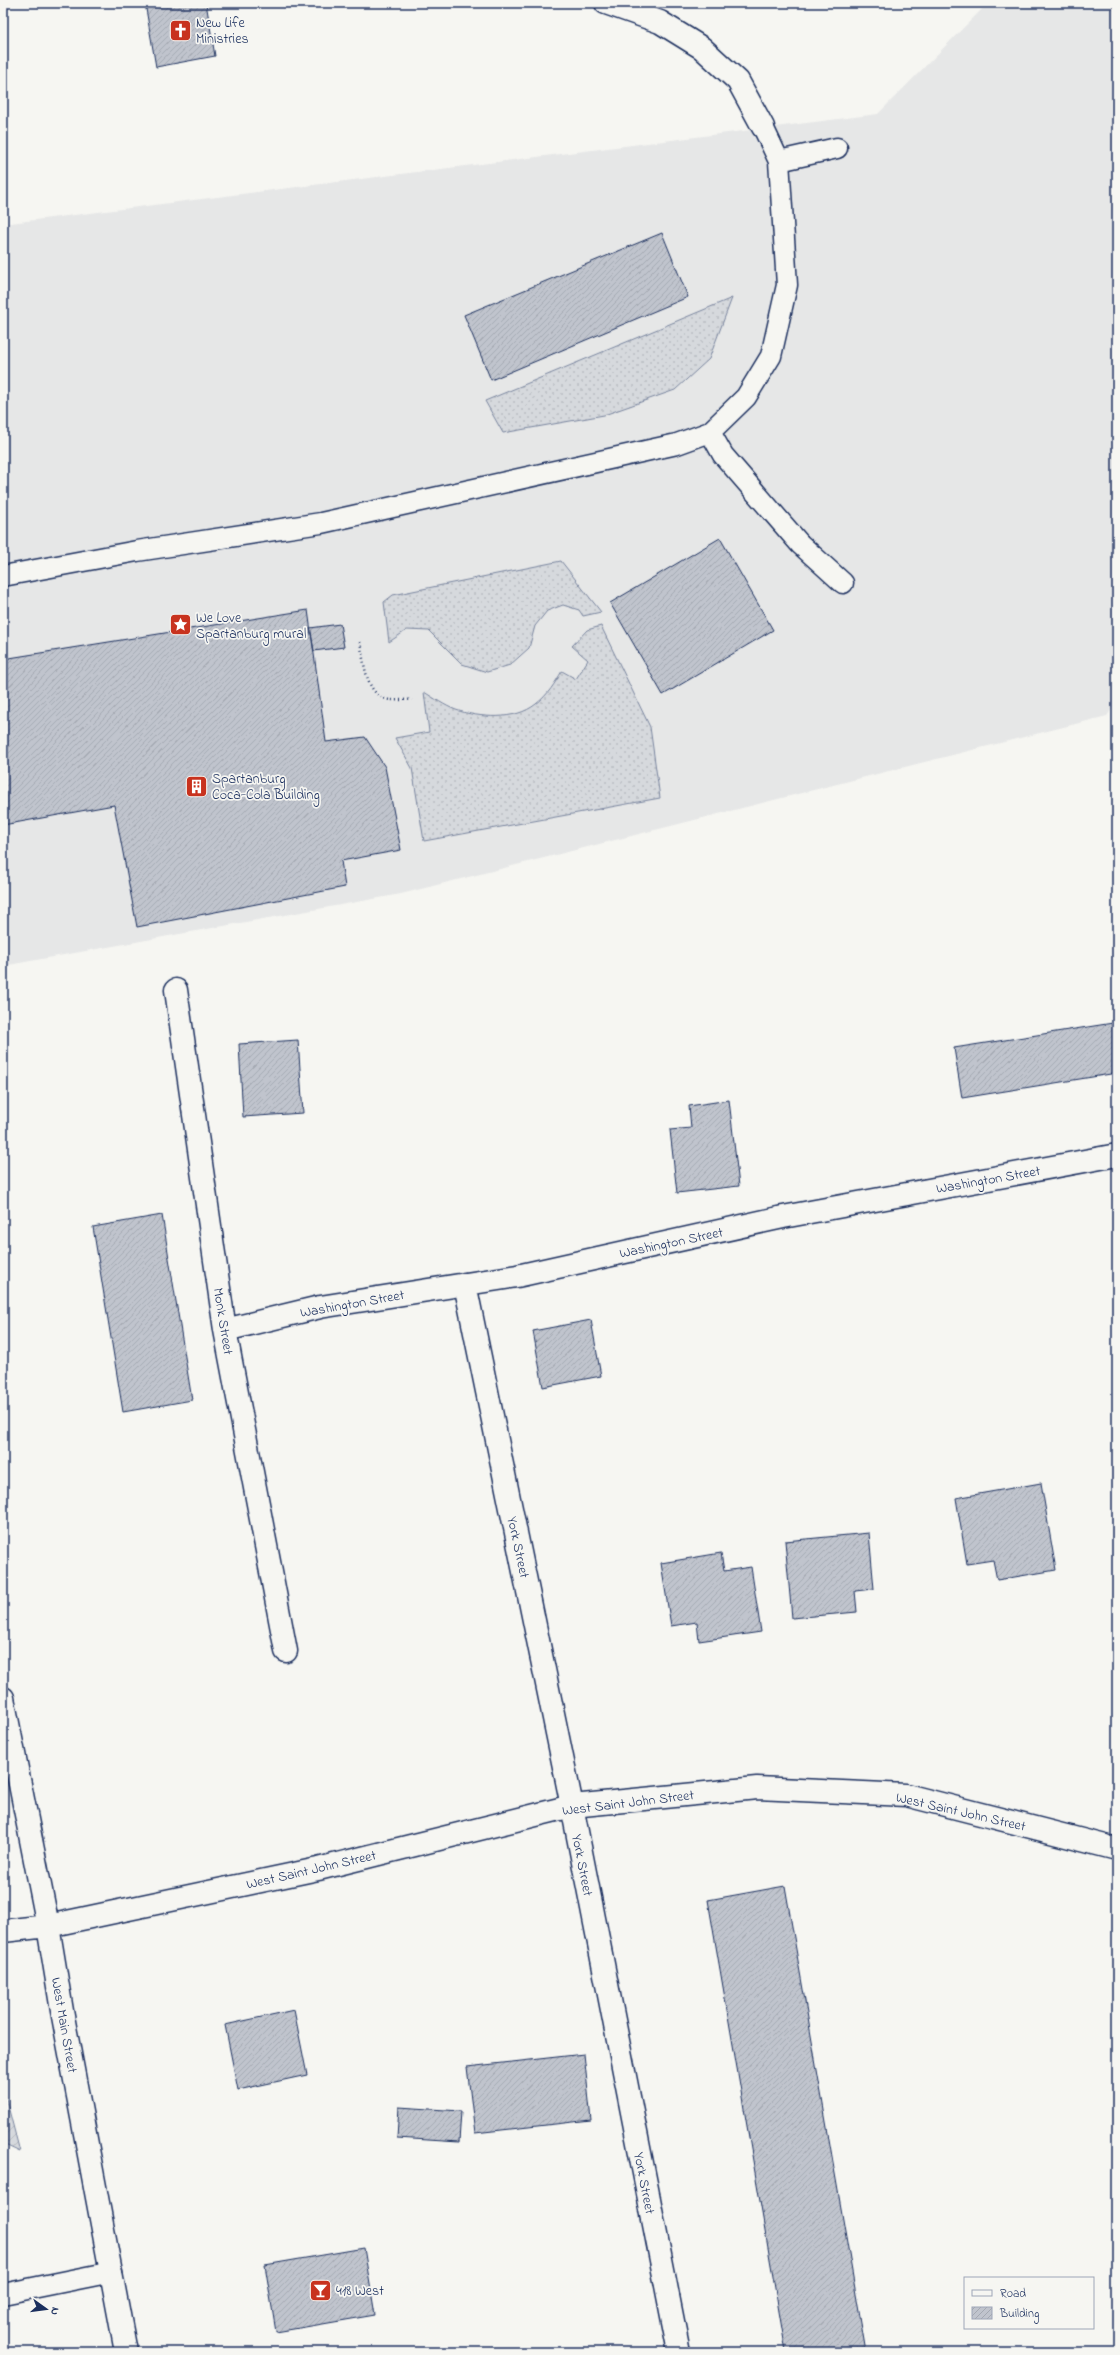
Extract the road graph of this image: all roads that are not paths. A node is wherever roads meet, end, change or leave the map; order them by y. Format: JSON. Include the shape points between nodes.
{"nodes":[{"id":1,"x":606,"y":3,"type":"edge"},
{"id":2,"x":763,"y":127,"type":"joint"},
{"id":3,"x":837,"y":148,"type":"dead end"},
{"id":4,"x":779,"y":162,"type":"junction"},
{"id":5,"x":710,"y":432,"type":"junction"},
{"id":6,"x":3,"y":576,"type":"edge"},
{"id":7,"x":843,"y":583,"type":"dead end"},
{"id":8,"x":176,"y":990,"type":"dead end"},
{"id":9,"x":1117,"y":1155,"type":"edge"},
{"id":10,"x":465,"y":1284,"type":"junction"},
{"id":11,"x":225,"y":1330,"type":"junction"},
{"id":12,"x":286,"y":1651,"type":"dead end"},
{"id":13,"x":3,"y":1698,"type":"edge"},
{"id":14,"x":572,"y":1806,"type":"junction"},
{"id":15,"x":1117,"y":1849,"type":"edge"},
{"id":16,"x":48,"y":1926,"type":"junction"},
{"id":17,"x":3,"y":1931,"type":"edge"},
{"id":18,"x":112,"y":2272,"type":"junction"},
{"id":19,"x":3,"y":2294,"type":"edge"},
{"id":20,"x":126,"y":2352,"type":"edge"},
{"id":21,"x":679,"y":2352,"type":"edge"}],
"edges":[{"from":1,"to":2,"type":"street","via":[[660,22],[702,48],[738,81]]},
{"from":2,"to":4,"type":"lane"},
{"from":3,"to":4,"type":"lane"},
{"from":4,"to":5,"type":"lane","via":[[787,286],[771,356],[746,397]]},
{"from":5,"to":6,"type":"lane","via":[[677,444],[321,523],[137,550]]},
{"from":5,"to":7,"type":"lane","via":[[722,455],[800,544]]},
{"from":8,"to":11,"type":"street","name":"Monk Street"},
{"from":9,"to":10,"type":"street","name":"Washington Street","via":[[783,1217],[517,1276]]},
{"from":10,"to":11,"type":"street","name":"Washington Street","via":[[320,1307]]},
{"from":10,"to":14,"type":"street","name":"York Street"},
{"from":11,"to":12,"type":"street","name":"Monk Street"},
{"from":13,"to":16,"type":"street","name":"West Main Street"},
{"from":14,"to":15,"type":"street","name":"West Saint John Street","via":[[757,1788],[906,1795]]},
{"from":14,"to":16,"type":"street","name":"West Saint John Street","via":[[318,1869]]},
{"from":14,"to":21,"type":"street","name":"York Street"},
{"from":16,"to":17,"type":"street","name":"West Saint John Street"},
{"from":16,"to":18,"type":"street","name":"West Main Street"},
{"from":18,"to":19,"type":"lane"},
{"from":18,"to":20,"type":"street","name":"West Main Street"}]}
